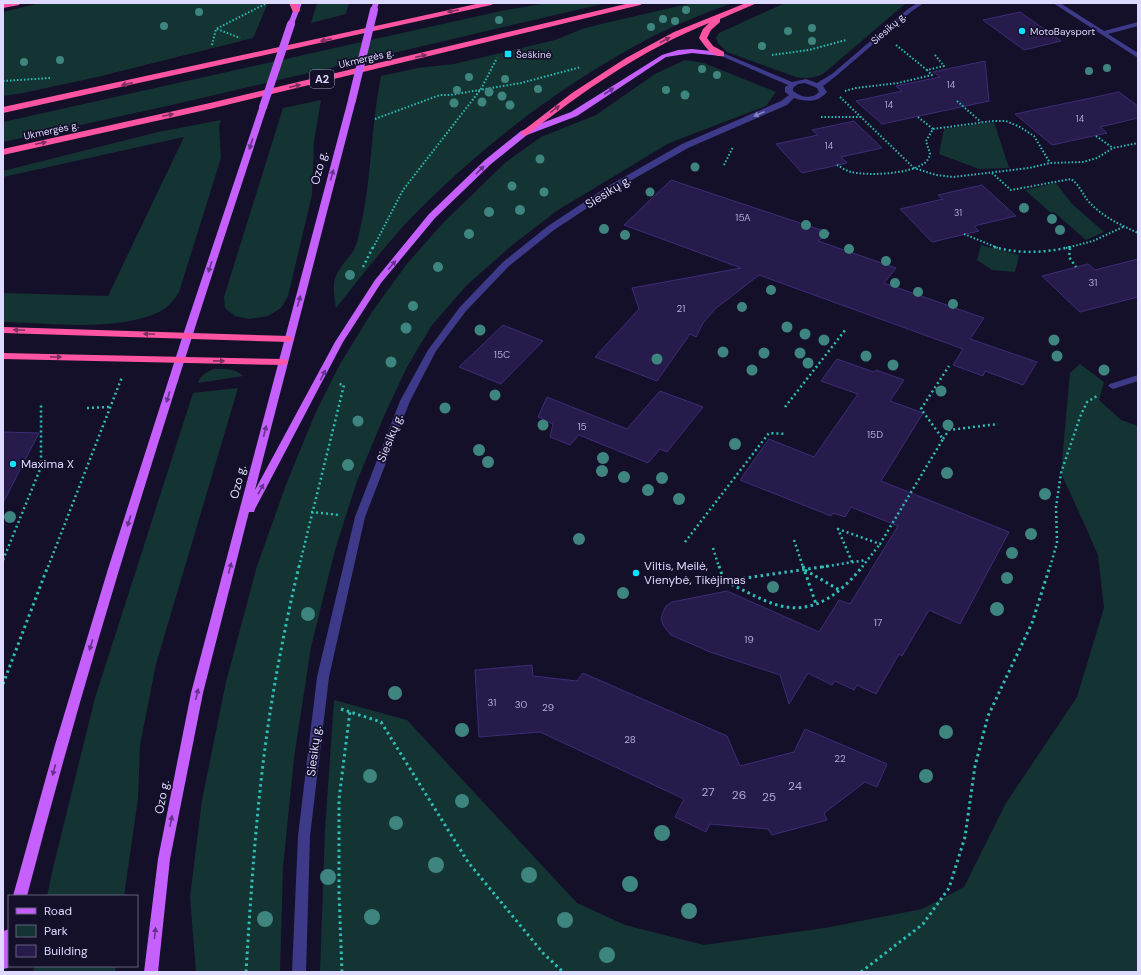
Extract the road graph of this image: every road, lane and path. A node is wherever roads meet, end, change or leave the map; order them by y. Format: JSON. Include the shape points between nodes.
{"nodes":[{"id":1,"x":16,"y":3,"type":"edge"},
{"id":2,"x":267,"y":3,"type":"edge"},
{"id":3,"x":491,"y":3,"type":"edge"},
{"id":4,"x":640,"y":3,"type":"edge"},
{"id":5,"x":753,"y":3,"type":"edge"},
{"id":6,"x":921,"y":3,"type":"edge"},
{"id":7,"x":1056,"y":3,"type":"edge"},
{"id":8,"x":296,"y":5,"type":"edge"},
{"id":9,"x":3,"y":6,"type":"edge"},
{"id":10,"x":375,"y":6,"type":"edge"},
{"id":11,"x":720,"y":17,"type":"junction"},
{"id":12,"x":1138,"y":24,"type":"edge"},
{"id":13,"x":216,"y":29,"type":"junction"},
{"id":14,"x":1103,"y":33,"type":"junction"},
{"id":15,"x":242,"y":38,"type":"dead end"},
{"id":16,"x":877,"y":38,"type":"junction"},
{"id":17,"x":211,"y":48,"type":"dead end"},
{"id":18,"x":721,"y":54,"type":"junction"},
{"id":19,"x":765,"y":54,"type":"dead end"},
{"id":20,"x":934,"y":55,"type":"dead end"},
{"id":21,"x":1138,"y":56,"type":"edge"},
{"id":22,"x":497,"y":58,"type":"dead end"},
{"id":23,"x":586,"y":65,"type":"dead end"},
{"id":24,"x":927,"y":70,"type":"junction"},
{"id":25,"x":792,"y":84,"type":"junction"},
{"id":26,"x":819,"y":85,"type":"junction"},
{"id":27,"x":481,"y":89,"type":"junction"},
{"id":28,"x":843,"y":92,"type":"dead end"},
{"id":29,"x":837,"y":93,"type":"dead end"},
{"id":30,"x":792,"y":95,"type":"junction"},
{"id":31,"x":72,"y":96,"type":"junction"},
{"id":32,"x":957,"y":101,"type":"dead end"},
{"id":33,"x":3,"y":103,"type":"edge"},
{"id":34,"x":3,"y":110,"type":"edge"},
{"id":35,"x":918,"y":117,"type":"dead end"},
{"id":36,"x":375,"y":120,"type":"dead end"},
{"id":37,"x":981,"y":122,"type":"junction"},
{"id":38,"x":933,"y":129,"type":"junction"},
{"id":39,"x":524,"y":133,"type":"junction"},
{"id":40,"x":1096,"y":136,"type":"dead end"},
{"id":41,"x":1138,"y":143,"type":"edge"},
{"id":42,"x":734,"y":144,"type":"dead end"},
{"id":43,"x":1113,"y":148,"type":"junction"},
{"id":44,"x":3,"y":152,"type":"edge"},
{"id":45,"x":1050,"y":163,"type":"junction"},
{"id":46,"x":724,"y":165,"type":"dead end"},
{"id":47,"x":837,"y":165,"type":"dead end"},
{"id":48,"x":914,"y":168,"type":"junction"},
{"id":49,"x":991,"y":173,"type":"junction"},
{"id":50,"x":1123,"y":226,"type":"junction"},
{"id":51,"x":1138,"y":233,"type":"edge"},
{"id":52,"x":964,"y":234,"type":"dead end"},
{"id":53,"x":1070,"y":248,"type":"junction"},
{"id":54,"x":363,"y":267,"type":"dead end"},
{"id":55,"x":1076,"y":267,"type":"dead end"},
{"id":56,"x":846,"y":329,"type":"dead end"},
{"id":57,"x":3,"y":330,"type":"edge"},
{"id":58,"x":188,"y":336,"type":"junction"},
{"id":59,"x":289,"y":339,"type":"junction"},
{"id":60,"x":3,"y":356,"type":"edge"},
{"id":61,"x":180,"y":360,"type":"junction"},
{"id":62,"x":283,"y":362,"type":"junction"},
{"id":63,"x":949,"y":366,"type":"dead end"},
{"id":64,"x":1138,"y":378,"type":"edge"},
{"id":65,"x":344,"y":385,"type":"dead end"},
{"id":66,"x":1113,"y":386,"type":"joint"},
{"id":67,"x":117,"y":389,"type":"dead end"},
{"id":68,"x":41,"y":406,"type":"dead end"},
{"id":69,"x":109,"y":407,"type":"junction"},
{"id":70,"x":785,"y":407,"type":"dead end"},
{"id":71,"x":87,"y":408,"type":"dead end"},
{"id":72,"x":998,"y":424,"type":"dead end"},
{"id":73,"x":786,"y":434,"type":"dead end"},
{"id":74,"x":943,"y":439,"type":"junction"},
{"id":75,"x":311,"y":512,"type":"junction"},
{"id":76,"x":360,"y":517,"type":"junction"},
{"id":77,"x":242,"y":523,"type":"junction"},
{"id":78,"x":794,"y":540,"type":"dead end"},
{"id":79,"x":685,"y":542,"type":"dead end"},
{"id":80,"x":880,"y":544,"type":"junction"},
{"id":81,"x":713,"y":548,"type":"dead end"},
{"id":82,"x":3,"y":560,"type":"edge"},
{"id":83,"x":866,"y":560,"type":"junction"},
{"id":84,"x":852,"y":562,"type":"junction"},
{"id":85,"x":804,"y":569,"type":"junction"},
{"id":86,"x":724,"y":581,"type":"junction"},
{"id":87,"x":841,"y":590,"type":"junction"},
{"id":88,"x":816,"y":604,"type":"junction"},
{"id":89,"x":7,"y":674,"type":"junction"},
{"id":90,"x":3,"y":677,"type":"edge"},
{"id":91,"x":3,"y":684,"type":"edge"},
{"id":92,"x":20,"y":895,"type":"edge"},
{"id":93,"x":8,"y":940,"type":"edge"},
{"id":94,"x":3,"y":963,"type":"edge"},
{"id":95,"x":151,"y":972,"type":"edge"},
{"id":96,"x":246,"y":972,"type":"edge"},
{"id":97,"x":299,"y":972,"type":"edge"},
{"id":98,"x":342,"y":972,"type":"edge"},
{"id":99,"x":563,"y":972,"type":"edge"},
{"id":100,"x":861,"y":972,"type":"edge"}],
"edges":[{"from":1,"to":9,"type":"highway"},
{"from":2,"to":13,"type":"path"},
{"from":3,"to":31,"type":"highway","one_way":true},
{"from":44,"to":4,"type":"highway","name":"Ukmergės g.","number":"A2","one_way":true,"via":[[210,106]]},
{"from":5,"to":11,"type":"highway"},
{"from":6,"to":16,"type":"street","name":"Siesikų g."},
{"from":7,"to":14,"type":"street"},
{"from":8,"to":58,"type":"main road","one_way":true,"bridge":true},
{"from":59,"to":10,"type":"main road","name":"Ozo g.","one_way":true,"bridge":true},
{"from":11,"to":18,"type":"highway","via":[[707,28],[703,38],[710,48]]},
{"from":39,"to":11,"type":"highway","one_way":true,"via":[[555,108],[665,39]]},
{"from":12,"to":14,"type":"street"},
{"from":13,"to":15,"type":"path"},
{"from":13,"to":17,"type":"path"},
{"from":14,"to":21,"type":"street"},
{"from":16,"to":19,"type":"path","via":[[860,36],[809,50]]},
{"from":16,"to":24,"type":"path","via":[[893,43]]},
{"from":16,"to":26,"type":"street","name":"Siesikų g."},
{"from":18,"to":25,"type":"street"},
{"from":39,"to":18,"type":"main road","one_way":true,"via":[[574,114],[664,56],[687,51]]},
{"from":20,"to":24,"type":"path","via":[[944,66]]},
{"from":22,"to":27,"type":"path"},
{"from":23,"to":27,"type":"path","via":[[521,82]]},
{"from":24,"to":28,"type":"path","via":[[932,75]]},
{"from":25,"to":26,"type":"street","via":[[806,82]]},
{"from":25,"to":30,"type":"street","via":[[788,89]]},
{"from":26,"to":30,"type":"street","via":[[823,92],[818,97],[808,99]]},
{"from":27,"to":36,"type":"path","via":[[440,95]]},
{"from":27,"to":54,"type":"path","via":[[404,190]]},
{"from":29,"to":48,"type":"path"},
{"from":30,"to":76,"type":"street","name":"Siesikų g.","one_way":true,"via":[[784,103],[685,146],[613,187],[551,228],[506,264],[463,309],[432,350],[405,401]]},
{"from":31,"to":33,"type":"highway"},
{"from":31,"to":34,"type":"highway"},
{"from":32,"to":37,"type":"path"},
{"from":35,"to":38,"type":"path"},
{"from":37,"to":38,"type":"path"},
{"from":37,"to":45,"type":"path","via":[[1006,121],[1020,127],[1034,136]]},
{"from":38,"to":48,"type":"path","via":[[926,137],[929,159]]},
{"from":77,"to":39,"type":"main road","one_way":true,"via":[[339,342],[378,282],[432,216],[488,162]]},
{"from":40,"to":43,"type":"path"},
{"from":41,"to":43,"type":"path"},
{"from":42,"to":46,"type":"path"},
{"from":43,"to":45,"type":"path","via":[[1097,158],[1083,162]]},
{"from":45,"to":49,"type":"path"},
{"from":47,"to":48,"type":"path","via":[[850,172],[878,174]]},
{"from":48,"to":49,"type":"path","via":[[953,177]]},
{"from":49,"to":50,"type":"path","via":[[1011,190],[1071,179],[1101,213]]},
{"from":50,"to":51,"type":"path"},
{"from":50,"to":53,"type":"path","via":[[1104,237]]},
{"from":52,"to":53,"type":"path","via":[[994,248],[1020,253],[1043,253]]},
{"from":53,"to":55,"type":"path","via":[[1069,257]]},
{"from":56,"to":70,"type":"path"},
{"from":58,"to":57,"type":"highway","one_way":true},
{"from":58,"to":59,"type":"highway"},
{"from":58,"to":61,"type":"main road"},
{"from":59,"to":62,"type":"main road","name":"Ozo g."},
{"from":60,"to":61,"type":"highway","one_way":true},
{"from":61,"to":62,"type":"highway","one_way":true},
{"from":61,"to":92,"type":"main road","one_way":true,"via":[[69,717]]},
{"from":77,"to":62,"type":"main road","name":"Ozo g.","one_way":true},
{"from":63,"to":74,"type":"path","via":[[921,409]]},
{"from":64,"to":66,"type":"street"},
{"from":65,"to":75,"type":"path"},
{"from":66,"to":100,"type":"path","via":[[1087,402],[1061,474],[1056,507],[1057,543],[1032,623],[988,716],[975,766],[965,837],[949,888],[923,924]]},
{"from":67,"to":69,"type":"path"},
{"from":68,"to":82,"type":"path","via":[[41,467]]},
{"from":69,"to":71,"type":"path"},
{"from":69,"to":89,"type":"path"},
{"from":72,"to":74,"type":"path","via":[[949,430]]},
{"from":73,"to":79,"type":"path","via":[[769,432]]},
{"from":74,"to":80,"type":"path"},
{"from":75,"to":76,"type":"path"},
{"from":75,"to":96,"type":"path","via":[[288,612],[267,733],[254,851]]},
{"from":76,"to":97,"type":"street","name":"Siesikų g.","via":[[323,677],[319,705],[304,836]]},
{"from":95,"to":77,"type":"main road","name":"Ozo g.","one_way":true,"via":[[164,859],[196,700]]},
{"from":78,"to":85,"type":"path"},
{"from":80,"to":83,"type":"path"},
{"from":80,"to":84,"type":"path","via":[[838,529]]},
{"from":81,"to":86,"type":"path"},
{"from":83,"to":84,"type":"path"},
{"from":83,"to":87,"type":"path"},
{"from":84,"to":85,"type":"path"},
{"from":85,"to":86,"type":"path"},
{"from":85,"to":87,"type":"path"},
{"from":85,"to":88,"type":"path"},
{"from":86,"to":88,"type":"path","via":[[777,605],[800,607]]},
{"from":87,"to":88,"type":"path","via":[[822,604]]},
{"from":89,"to":90,"type":"path"},
{"from":89,"to":91,"type":"path"},
{"from":93,"to":94,"type":"main road"},
{"from":98,"to":99,"type":"path","via":[[339,799],[350,711],[380,722],[468,862]]}]}
